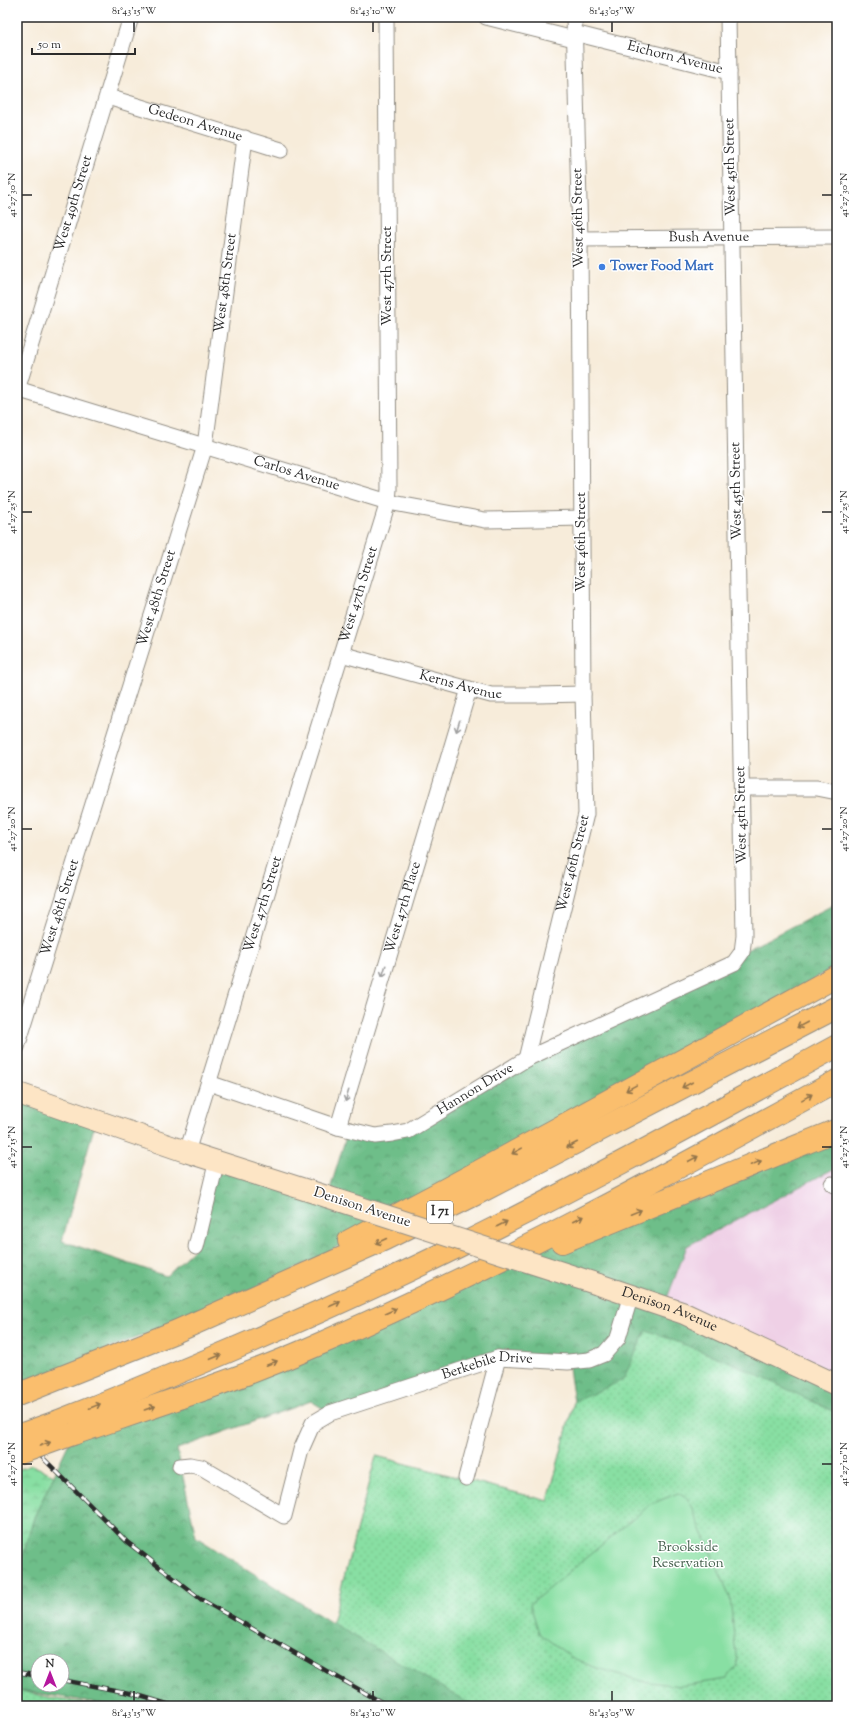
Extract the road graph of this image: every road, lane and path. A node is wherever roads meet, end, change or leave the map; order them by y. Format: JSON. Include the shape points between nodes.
{"nodes":[{"id":1,"x":131,"y":17,"type":"edge"},
{"id":2,"x":386,"y":17,"type":"edge"},
{"id":3,"x":486,"y":17,"type":"edge"},
{"id":4,"x":574,"y":17,"type":"edge"},
{"id":5,"x":728,"y":17,"type":"edge"},
{"id":6,"x":574,"y":36,"type":"junction"},
{"id":7,"x":729,"y":72,"type":"junction"},
{"id":8,"x":108,"y":97,"type":"junction"},
{"id":9,"x":245,"y":138,"type":"junction"},
{"id":10,"x":281,"y":150,"type":"dead end"},
{"id":11,"x":837,"y":237,"type":"edge"},
{"id":12,"x":580,"y":239,"type":"junction"},
{"id":13,"x":733,"y":239,"type":"junction"},
{"id":14,"x":17,"y":389,"type":"edge"},
{"id":15,"x":205,"y":446,"type":"junction"},
{"id":16,"x":388,"y":502,"type":"junction"},
{"id":17,"x":582,"y":518,"type":"junction"},
{"id":18,"x":341,"y":654,"type":"junction"},
{"id":19,"x":469,"y":689,"type":"junction"},
{"id":20,"x":583,"y":694,"type":"junction"},
{"id":21,"x":742,"y":788,"type":"junction"},
{"id":22,"x":837,"y":792,"type":"edge"},
{"id":23,"x":734,"y":963,"type":"joint"},
{"id":24,"x":837,"y":966,"type":"edge"},
{"id":25,"x":837,"y":976,"type":"edge"},
{"id":26,"x":837,"y":1007,"type":"edge"},
{"id":27,"x":837,"y":1046,"type":"edge"},
{"id":28,"x":17,"y":1047,"type":"edge"},
{"id":29,"x":698,"y":1051,"type":"junction"},
{"id":30,"x":526,"y":1059,"type":"junction"},
{"id":31,"x":837,"y":1081,"type":"edge"},
{"id":32,"x":209,"y":1083,"type":"junction"},
{"id":33,"x":17,"y":1093,"type":"edge"},
{"id":34,"x":338,"y":1127,"type":"junction"},
{"id":35,"x":837,"y":1130,"type":"edge"},
{"id":36,"x":187,"y":1152,"type":"junction"},
{"id":37,"x":217,"y":1160,"type":"junction"},
{"id":38,"x":196,"y":1247,"type":"dead end"},
{"id":39,"x":456,"y":1282,"type":"junction"},
{"id":40,"x":631,"y":1295,"type":"junction"},
{"id":41,"x":175,"y":1332,"type":"junction"},
{"id":42,"x":498,"y":1358,"type":"junction"},
{"id":43,"x":837,"y":1386,"type":"edge"},
{"id":44,"x":23,"y":1392,"type":"edge"},
{"id":45,"x":66,"y":1427,"type":"junction"},
{"id":46,"x":17,"y":1436,"type":"edge"},
{"id":47,"x":17,"y":1454,"type":"edge"},
{"id":48,"x":180,"y":1466,"type":"dead end"},
{"id":49,"x":466,"y":1478,"type":"dead end"}],
"edges":[{"from":1,"to":8,"type":"street","name":"West 49th Street"},
{"from":2,"to":16,"type":"street","name":"West 47th Street"},
{"from":3,"to":6,"type":"street","name":"Eichorn Avenue"},
{"from":4,"to":6,"type":"street","name":"West 46th Street"},
{"from":5,"to":7,"type":"street","name":"West 45th Street"},
{"from":6,"to":7,"type":"street","name":"Eichorn Avenue"},
{"from":6,"to":12,"type":"street","name":"West 46th Street"},
{"from":7,"to":13,"type":"street","name":"West 45th Street"},
{"from":8,"to":9,"type":"street","name":"Gedeon Avenue"},
{"from":8,"to":14,"type":"street","name":"West 49th Street"},
{"from":9,"to":10,"type":"street","name":"Gedeon Avenue"},
{"from":9,"to":15,"type":"street","name":"West 48th Street"},
{"from":11,"to":13,"type":"street","name":"Bush Avenue"},
{"from":12,"to":13,"type":"street","name":"Bush Avenue"},
{"from":12,"to":17,"type":"street","name":"West 46th Street"},
{"from":13,"to":21,"type":"street","name":"West 45th Street"},
{"from":14,"to":15,"type":"street","name":"Carlos Avenue"},
{"from":15,"to":16,"type":"street","name":"Carlos Avenue"},
{"from":15,"to":28,"type":"street","name":"West 48th Street"},
{"from":16,"to":17,"type":"street","name":"Carlos Avenue","via":[[486,520]]},
{"from":16,"to":18,"type":"street","name":"West 47th Street"},
{"from":17,"to":20,"type":"street","name":"West 46th Street"},
{"from":18,"to":19,"type":"street","name":"Kerns Avenue"},
{"from":18,"to":32,"type":"street","name":"West 47th Street"},
{"from":19,"to":20,"type":"street","name":"Kerns Avenue","via":[[491,695]]},
{"from":19,"to":34,"type":"street","name":"West 47th Place","one_way":true},
{"from":20,"to":30,"type":"street","name":"West 46th Street","via":[[586,814]]},
{"from":21,"to":22,"type":"street","via":[[817,788]]},
{"from":21,"to":23,"type":"street","name":"West 45th Street","via":[[744,936],[742,952]]},
{"from":23,"to":30,"type":"street","name":"Hannon Drive"},
{"from":24,"to":29,"type":"highway"},
{"from":25,"to":29,"type":"highway"},
{"from":26,"to":41,"type":"highway","number":"I 71","one_way":true,"via":[[392,1236]]},
{"from":45,"to":27,"type":"highway","one_way":true,"via":[[452,1249],[672,1136]]},
{"from":29,"to":41,"type":"highway","one_way":true,"via":[[489,1166]]},
{"from":30,"to":34,"type":"street","name":"Hannon Drive","via":[[408,1131],[375,1136]]},
{"from":39,"to":31,"type":"highway","one_way":true,"via":[[684,1164]]},
{"from":32,"to":34,"type":"street","name":"Hannon Drive"},
{"from":32,"to":36,"type":"street","name":"West 47th Street"},
{"from":33,"to":36,"type":"main road","name":"Denison Avenue"},
{"from":39,"to":35,"type":"highway","one_way":true,"via":[[525,1257]]},
{"from":36,"to":37,"type":"main road","name":"Denison Avenue"},
{"from":37,"to":38,"type":"street"},
{"from":37,"to":40,"type":"main road","name":"Denison Avenue","bridge":true},
{"from":45,"to":39,"type":"highway","one_way":true,"via":[[189,1394],[294,1355]]},
{"from":40,"to":42,"type":"street","name":"Berkebile Drive","via":[[618,1338],[604,1354],[589,1360],[568,1362]]},
{"from":40,"to":43,"type":"main road","name":"Denison Avenue","via":[[708,1324]]},
{"from":41,"to":44,"type":"highway","number":"I 71"},
{"from":42,"to":48,"type":"street","name":"Berkebile Drive","via":[[330,1413],[313,1423],[301,1450],[284,1516],[201,1467]]},
{"from":42,"to":49,"type":"street"},
{"from":45,"to":46,"type":"highway","bridge":true},
{"from":47,"to":45,"type":"highway","one_way":true,"bridge":true}]}
